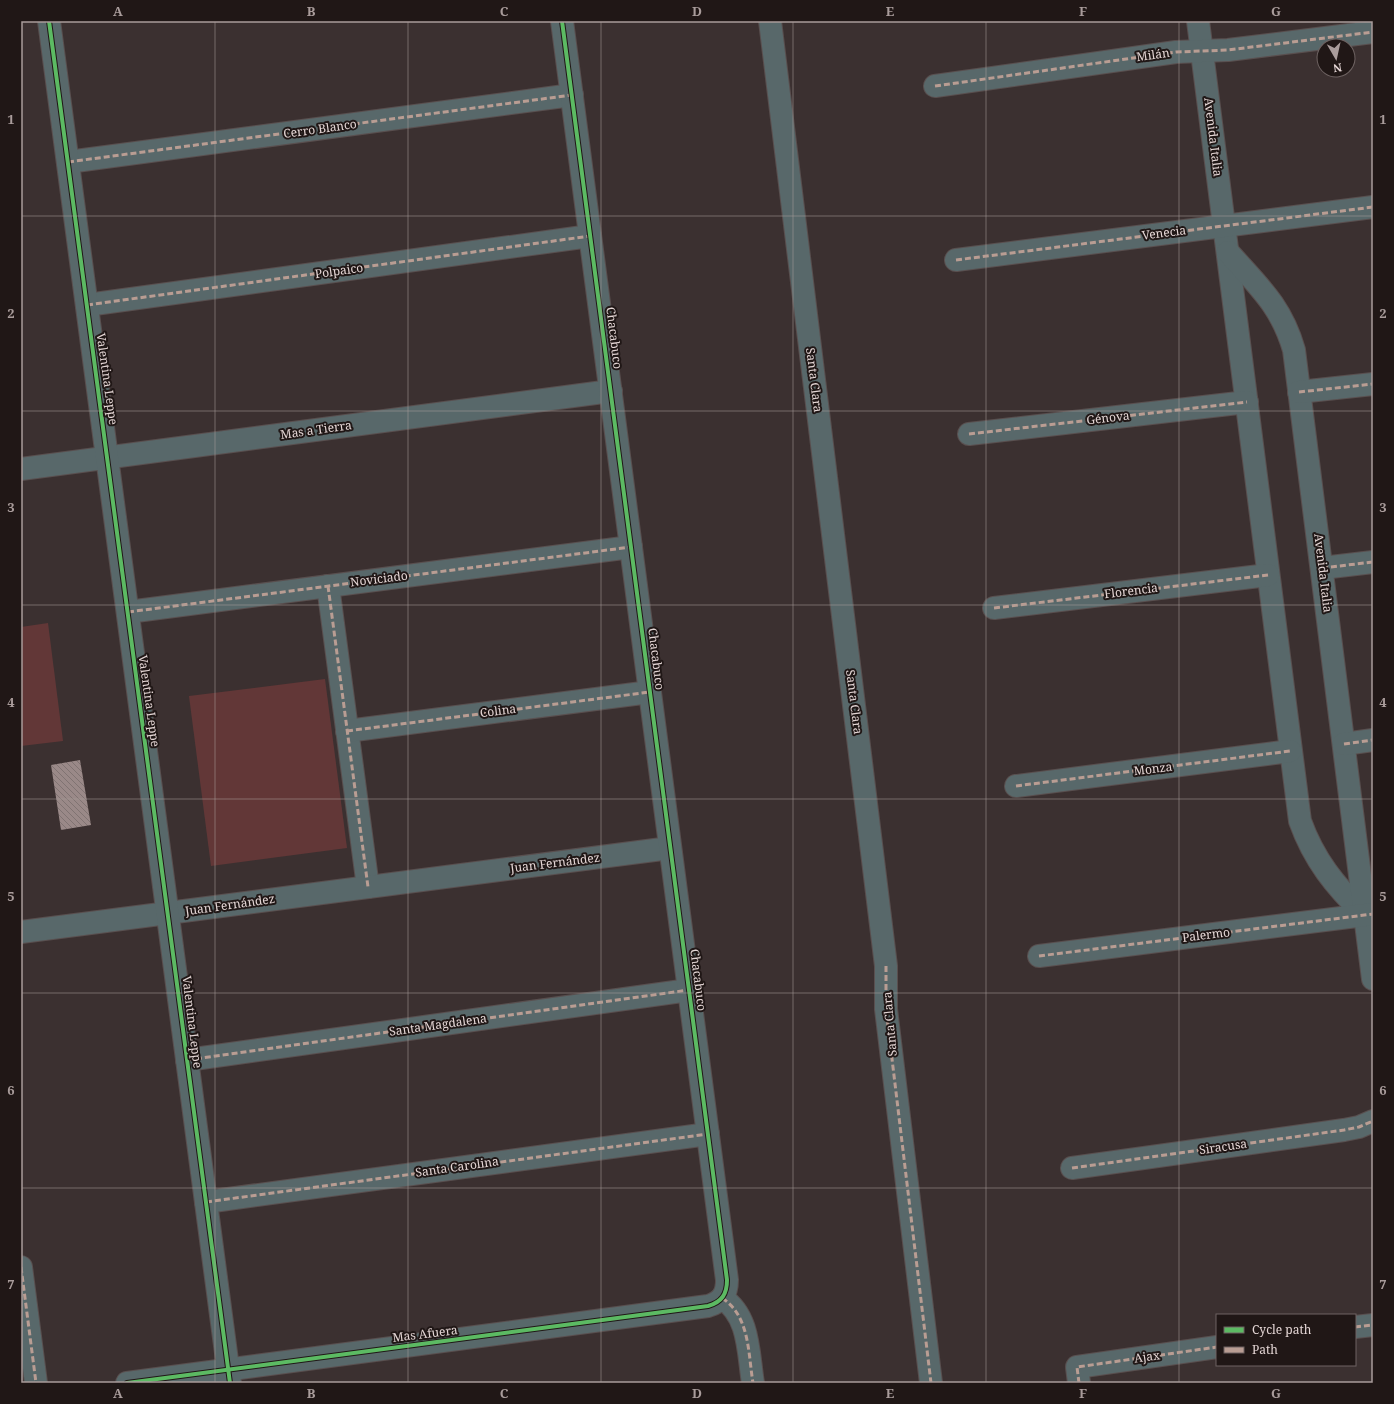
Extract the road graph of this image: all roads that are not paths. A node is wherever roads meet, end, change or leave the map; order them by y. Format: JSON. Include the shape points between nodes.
{"nodes":[{"id":1,"x":49,"y":21,"type":"edge"},
{"id":2,"x":562,"y":21,"type":"edge"},
{"id":3,"x":770,"y":21,"type":"edge"},
{"id":4,"x":1198,"y":21,"type":"edge"},
{"id":5,"x":1373,"y":32,"type":"edge"},
{"id":6,"x":1202,"y":51,"type":"junction"},
{"id":7,"x":935,"y":86,"type":"dead end"},
{"id":8,"x":572,"y":96,"type":"junction"},
{"id":9,"x":68,"y":162,"type":"junction"},
{"id":10,"x":1373,"y":207,"type":"edge"},
{"id":11,"x":1225,"y":225,"type":"junction"},
{"id":12,"x":590,"y":236,"type":"junction"},
{"id":13,"x":1228,"y":252,"type":"junction"},
{"id":14,"x":956,"y":260,"type":"dead end"},
{"id":15,"x":87,"y":305,"type":"junction"},
{"id":16,"x":1373,"y":384,"type":"edge"},
{"id":17,"x":610,"y":391,"type":"junction"},
{"id":18,"x":1300,"y":392,"type":"junction"},
{"id":19,"x":1247,"y":402,"type":"junction"},
{"id":20,"x":969,"y":434,"type":"dead end"},
{"id":21,"x":107,"y":458,"type":"junction"},
{"id":22,"x":21,"y":469,"type":"edge"},
{"id":23,"x":631,"y":547,"type":"junction"},
{"id":24,"x":1373,"y":562,"type":"edge"},
{"id":25,"x":1322,"y":568,"type":"junction"},
{"id":26,"x":1268,"y":575,"type":"junction"},
{"id":27,"x":328,"y":586,"type":"junction"},
{"id":28,"x":994,"y":608,"type":"dead end"},
{"id":29,"x":128,"y":612,"type":"junction"},
{"id":30,"x":650,"y":692,"type":"junction"},
{"id":31,"x":347,"y":731,"type":"junction"},
{"id":32,"x":1373,"y":740,"type":"edge"},
{"id":33,"x":1344,"y":744,"type":"junction"},
{"id":34,"x":1290,"y":751,"type":"junction"},
{"id":35,"x":1016,"y":786,"type":"dead end"},
{"id":36,"x":670,"y":848,"type":"junction"},
{"id":37,"x":368,"y":887,"type":"junction"},
{"id":38,"x":168,"y":914,"type":"junction"},
{"id":39,"x":1369,"y":915,"type":"edge"},
{"id":40,"x":21,"y":932,"type":"edge"},
{"id":41,"x":1038,"y":956,"type":"dead end"},
{"id":42,"x":1373,"y":979,"type":"edge"},
{"id":43,"x":689,"y":990,"type":"junction"},
{"id":44,"x":187,"y":1060,"type":"junction"},
{"id":45,"x":1373,"y":1121,"type":"edge"},
{"id":46,"x":708,"y":1134,"type":"junction"},
{"id":47,"x":1072,"y":1168,"type":"dead end"},
{"id":48,"x":206,"y":1202,"type":"junction"},
{"id":49,"x":21,"y":1267,"type":"edge"},
{"id":50,"x":722,"y":1298,"type":"junction"},
{"id":51,"x":1373,"y":1325,"type":"edge"},
{"id":52,"x":1356,"y":1328,"type":"edge"},
{"id":53,"x":1216,"y":1347,"type":"edge"},
{"id":54,"x":1078,"y":1375,"type":"edge"},
{"id":55,"x":229,"y":1376,"type":"edge"},
{"id":56,"x":36,"y":1383,"type":"edge"},
{"id":57,"x":127,"y":1383,"type":"edge"},
{"id":58,"x":753,"y":1383,"type":"edge"},
{"id":59,"x":932,"y":1383,"type":"edge"}],
"edges":[{"from":1,"to":9,"type":"street","name":"Valentina Leppe"},
{"from":2,"to":8,"type":"street","name":"Chacabuco"},
{"from":3,"to":59,"type":"street","name":"Santa Clara","via":[[886,966],[886,1009]]},
{"from":4,"to":6,"type":"street","name":"Avenida Italia"},
{"from":5,"to":6,"type":"street","name":"Milán"},
{"from":6,"to":7,"type":"street","name":"Milán","via":[[1176,52]]},
{"from":6,"to":11,"type":"street","name":"Avenida Italia"},
{"from":8,"to":9,"type":"street","name":"Cerro Blanco"},
{"from":8,"to":12,"type":"street","name":"Chacabuco"},
{"from":9,"to":15,"type":"street","name":"Valentina Leppe"},
{"from":10,"to":11,"type":"street","name":"Venecia"},
{"from":11,"to":13,"type":"street","name":"Avenida Italia"},
{"from":11,"to":14,"type":"street","name":"Venecia"},
{"from":12,"to":15,"type":"street","name":"Polpaico"},
{"from":12,"to":17,"type":"street","name":"Chacabuco"},
{"from":13,"to":18,"type":"street","name":"Avenida Italia","via":[[1282,317],[1294,350]]},
{"from":13,"to":19,"type":"street","name":"Avenida Italia"},
{"from":15,"to":21,"type":"street","name":"Valentina Leppe"},
{"from":16,"to":18,"type":"street"},
{"from":17,"to":21,"type":"street","name":"Mas a Tierra"},
{"from":17,"to":23,"type":"street","name":"Chacabuco"},
{"from":18,"to":25,"type":"street","name":"Avenida Italia"},
{"from":19,"to":20,"type":"street","name":"Génova"},
{"from":19,"to":26,"type":"street","name":"Avenida Italia"},
{"from":21,"to":22,"type":"street","name":"Mas a Tierra"},
{"from":21,"to":29,"type":"street","name":"Valentina Leppe"},
{"from":23,"to":27,"type":"street","name":"Noviciado"},
{"from":23,"to":30,"type":"street","name":"Chacabuco"},
{"from":24,"to":25,"type":"street"},
{"from":25,"to":33,"type":"street","name":"Avenida Italia"},
{"from":26,"to":28,"type":"street","name":"Florencia"},
{"from":26,"to":34,"type":"street","name":"Avenida Italia"},
{"from":27,"to":29,"type":"street","name":"Noviciado"},
{"from":27,"to":31,"type":"street"},
{"from":29,"to":38,"type":"street","name":"Valentina Leppe"},
{"from":30,"to":31,"type":"street","name":"Colina"},
{"from":30,"to":36,"type":"street","name":"Chacabuco"},
{"from":31,"to":37,"type":"street"},
{"from":32,"to":33,"type":"street"},
{"from":33,"to":39,"type":"street","name":"Avenida Italia"},
{"from":34,"to":35,"type":"street","name":"Monza"},
{"from":34,"to":39,"type":"street","name":"Avenida Italia","via":[[1300,821],[1308,842],[1326,872],[1344,894]]},
{"from":36,"to":37,"type":"street","name":"Juan Fernández"},
{"from":36,"to":43,"type":"street","name":"Chacabuco"},
{"from":37,"to":38,"type":"street","name":"Juan Fernández"},
{"from":38,"to":40,"type":"street","name":"Juan Fernández"},
{"from":38,"to":44,"type":"street","name":"Valentina Leppe"},
{"from":39,"to":41,"type":"street","name":"Palermo"},
{"from":39,"to":42,"type":"street","name":"Avenida Italia"},
{"from":43,"to":44,"type":"street","name":"Santa Magdalena"},
{"from":43,"to":46,"type":"street","name":"Chacabuco"},
{"from":44,"to":48,"type":"street","name":"Valentina Leppe"},
{"from":45,"to":47,"type":"street","name":"Siracusa","via":[[1344,1130]]},
{"from":46,"to":48,"type":"street","name":"Santa Carolina"},
{"from":46,"to":50,"type":"street","name":"Chacabuco","via":[[727,1280],[727,1290]]},
{"from":48,"to":55,"type":"street","name":"Valentina Leppe"},
{"from":49,"to":56,"type":"street"},
{"from":50,"to":55,"type":"street","name":"Mas Afuera","via":[[708,1306]]},
{"from":50,"to":58,"type":"street","via":[[742,1319]]},
{"from":51,"to":52,"type":"street"},
{"from":53,"to":54,"type":"street","name":"Ajax"},
{"from":55,"to":57,"type":"street","name":"Mas Afuera"}]}
